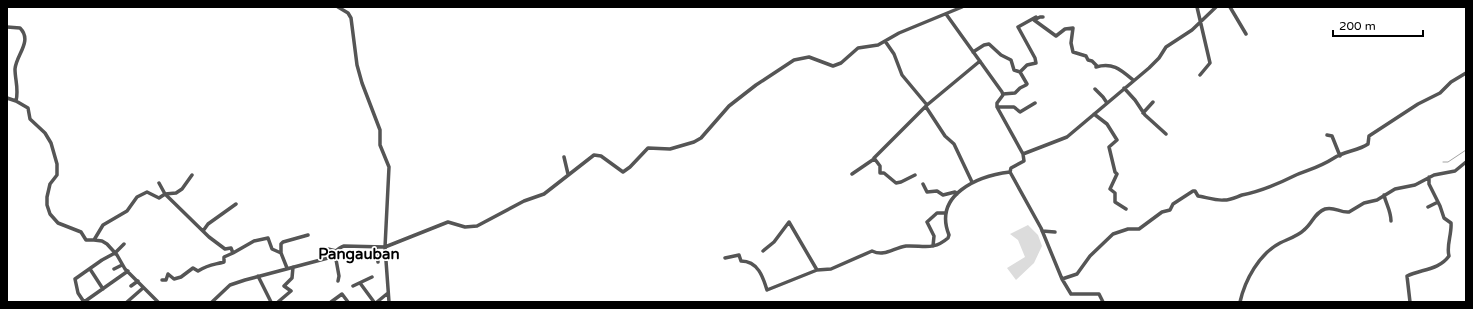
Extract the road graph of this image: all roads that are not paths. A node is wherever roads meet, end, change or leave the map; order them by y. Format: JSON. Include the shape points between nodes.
{"nodes":[{"id":1,"x":338,"y":7,"type":"edge"},
{"id":2,"x":962,"y":7,"type":"edge"},
{"id":3,"x":1197,"y":7,"type":"edge"},
{"id":4,"x":1216,"y":7,"type":"edge"},
{"id":5,"x":1230,"y":7,"type":"edge"},
{"id":6,"x":946,"y":14,"type":"junction"},
{"id":7,"x":1201,"y":20,"type":"junction"},
{"id":8,"x":7,"y":27,"type":"edge"},
{"id":9,"x":1246,"y":34,"type":"dead end"},
{"id":10,"x":885,"y":41,"type":"junction"},
{"id":11,"x":973,"y":52,"type":"junction"},
{"id":12,"x":980,"y":61,"type":"junction"},
{"id":13,"x":1020,"y":72,"type":"junction"},
{"id":14,"x":1466,"y":73,"type":"edge"},
{"id":15,"x":1200,"y":74,"type":"dead end"},
{"id":16,"x":1133,"y":80,"type":"junction"},
{"id":17,"x":1124,"y":88,"type":"junction"},
{"id":18,"x":1095,"y":90,"type":"dead end"},
{"id":19,"x":1003,"y":94,"type":"junction"},
{"id":20,"x":7,"y":98,"type":"edge"},
{"id":21,"x":16,"y":100,"type":"junction"},
{"id":22,"x":1153,"y":102,"type":"dead end"},
{"id":23,"x":1035,"y":103,"type":"dead end"},
{"id":24,"x":1107,"y":103,"type":"junction"},
{"id":25,"x":927,"y":106,"type":"junction"},
{"id":26,"x":997,"y":107,"type":"junction"},
{"id":27,"x":1143,"y":113,"type":"junction"},
{"id":28,"x":1094,"y":114,"type":"junction"},
{"id":29,"x":1166,"y":134,"type":"dead end"},
{"id":30,"x":1327,"y":135,"type":"dead end"},
{"id":31,"x":1023,"y":154,"type":"junction"},
{"id":32,"x":1340,"y":156,"type":"junction"},
{"id":33,"x":564,"y":157,"type":"dead end"},
{"id":34,"x":874,"y":159,"type":"junction"},
{"id":35,"x":1466,"y":162,"type":"edge"},
{"id":36,"x":1010,"y":172,"type":"junction"},
{"id":37,"x":568,"y":174,"type":"junction"},
{"id":38,"x":852,"y":174,"type":"dead end"},
{"id":39,"x":192,"y":175,"type":"dead end"},
{"id":40,"x":915,"y":175,"type":"dead end"},
{"id":41,"x":1429,"y":177,"type":"junction"},
{"id":42,"x":972,"y":182,"type":"junction"},
{"id":43,"x":159,"y":183,"type":"dead end"},
{"id":44,"x":923,"y":184,"type":"dead end"},
{"id":45,"x":165,"y":194,"type":"junction"},
{"id":46,"x":957,"y":194,"type":"junction"},
{"id":47,"x":1384,"y":195,"type":"junction"},
{"id":48,"x":1438,"y":202,"type":"junction"},
{"id":49,"x":236,"y":204,"type":"dead end"},
{"id":50,"x":1428,"y":207,"type":"dead end"},
{"id":51,"x":1126,"y":209,"type":"dead end"},
{"id":52,"x":945,"y":212,"type":"junction"},
{"id":53,"x":120,"y":216,"type":"junction"},
{"id":54,"x":123,"y":220,"type":"dead end"},
{"id":55,"x":1391,"y":221,"type":"dead end"},
{"id":56,"x":203,"y":231,"type":"junction"},
{"id":57,"x":1042,"y":231,"type":"junction"},
{"id":58,"x":1055,"y":232,"type":"dead end"},
{"id":59,"x":308,"y":235,"type":"dead end"},
{"id":60,"x":94,"y":240,"type":"junction"},
{"id":61,"x":124,"y":244,"type":"dead end"},
{"id":62,"x":933,"y":246,"type":"junction"},
{"id":63,"x":385,"y":247,"type":"junction"},
{"id":64,"x":376,"y":248,"type":"junction"},
{"id":65,"x":328,"y":249,"type":"dead end"},
{"id":66,"x":763,"y":251,"type":"dead end"},
{"id":67,"x":336,"y":252,"type":"junction"},
{"id":68,"x":115,"y":253,"type":"junction"},
{"id":69,"x":233,"y":253,"type":"junction"},
{"id":70,"x":282,"y":253,"type":"junction"},
{"id":71,"x":725,"y":258,"type":"dead end"},
{"id":72,"x":378,"y":262,"type":"dead end"},
{"id":73,"x":122,"y":265,"type":"junction"},
{"id":74,"x":292,"y":267,"type":"junction"},
{"id":75,"x":287,"y":268,"type":"junction"},
{"id":76,"x":90,"y":269,"type":"junction"},
{"id":77,"x":114,"y":269,"type":"dead end"},
{"id":78,"x":818,"y":270,"type":"junction"},
{"id":79,"x":128,"y":271,"type":"junction"},
{"id":80,"x":258,"y":276,"type":"junction"},
{"id":81,"x":372,"y":277,"type":"dead end"},
{"id":82,"x":1062,"y":279,"type":"junction"},
{"id":83,"x":162,"y":280,"type":"dead end"},
{"id":84,"x":138,"y":281,"type":"junction"},
{"id":85,"x":338,"y":281,"type":"dead end"},
{"id":86,"x":360,"y":283,"type":"junction"},
{"id":87,"x":131,"y":286,"type":"dead end"},
{"id":88,"x":353,"y":286,"type":"dead end"},
{"id":89,"x":144,"y":288,"type":"junction"},
{"id":90,"x":103,"y":289,"type":"junction"},
{"id":91,"x":388,"y":293,"type":"junction"},
{"id":92,"x":127,"y":302,"type":"edge"},
{"id":93,"x":158,"y":302,"type":"edge"},
{"id":94,"x":212,"y":302,"type":"edge"},
{"id":95,"x":271,"y":302,"type":"edge"},
{"id":96,"x":278,"y":302,"type":"edge"},
{"id":97,"x":331,"y":302,"type":"edge"},
{"id":98,"x":348,"y":302,"type":"edge"},
{"id":99,"x":376,"y":302,"type":"edge"},
{"id":100,"x":389,"y":302,"type":"edge"},
{"id":101,"x":1103,"y":302,"type":"edge"},
{"id":102,"x":1240,"y":302,"type":"edge"},
{"id":103,"x":1410,"y":302,"type":"edge"}],
"edges":[{"from":1,"to":63,"type":"street","via":[[351,18],[357,66],[380,130],[380,145],[390,167]]},
{"from":2,"to":6,"type":"street"},
{"from":3,"to":7,"type":"street"},
{"from":4,"to":7,"type":"street"},
{"from":5,"to":9,"type":"street"},
{"from":6,"to":10,"type":"street","via":[[916,25]]},
{"from":6,"to":11,"type":"street"},
{"from":7,"to":15,"type":"street","via":[[1210,63]]},
{"from":7,"to":16,"type":"street","via":[[1192,30],[1166,47],[1158,59]]},
{"from":8,"to":21,"type":"street","via":[[20,28],[25,38],[24,49],[18,57],[16,66]]},
{"from":10,"to":25,"type":"street","via":[[894,54],[902,75]]},
{"from":10,"to":37,"type":"street","via":[[878,45],[858,48],[833,66],[809,57],[789,62],[729,106],[701,138],[686,146],[648,148],[623,172],[601,156],[594,155]]},
{"from":11,"to":12,"type":"street"},
{"from":11,"to":13,"type":"street","via":[[989,44],[1011,60],[1014,70]]},
{"from":12,"to":19,"type":"street"},
{"from":12,"to":25,"type":"street"},
{"from":13,"to":16,"type":"street","via":[[1027,65],[1036,63],[1018,27],[1038,16],[1042,17],[1034,21],[1056,36],[1066,29],[1073,29],[1073,52],[1086,56],[1096,67],[1107,64],[1116,66]]},
{"from":13,"to":19,"type":"street","via":[[1026,86],[1015,93]]},
{"from":14,"to":32,"type":"street","via":[[1451,82],[1440,93],[1418,104],[1370,136],[1368,144],[1359,150]]},
{"from":16,"to":17,"type":"street"},
{"from":17,"to":24,"type":"street"},
{"from":17,"to":27,"type":"street"},
{"from":18,"to":24,"type":"street"},
{"from":19,"to":26,"type":"street"},
{"from":20,"to":21,"type":"street"},
{"from":21,"to":60,"type":"street","via":[[28,108],[30,119],[45,133],[51,143],[57,174],[50,184],[47,197],[50,214],[58,223],[81,232],[86,240]]},
{"from":22,"to":27,"type":"street"},
{"from":23,"to":26,"type":"street","via":[[1020,112],[1014,107]]},
{"from":24,"to":28,"type":"street"},
{"from":25,"to":34,"type":"street"},
{"from":25,"to":42,"type":"street","via":[[945,136],[954,144]]},
{"from":26,"to":31,"type":"street"},
{"from":27,"to":29,"type":"street"},
{"from":28,"to":31,"type":"street","via":[[1067,137]]},
{"from":28,"to":51,"type":"street","via":[[1107,124],[1117,140],[1109,147],[1117,174],[1110,189],[1115,194],[1115,202]]},
{"from":30,"to":32,"type":"street","via":[[1332,136]]},
{"from":31,"to":36,"type":"street","via":[[1024,161],[1011,168]]},
{"from":32,"to":82,"type":"street","via":[[1317,169],[1230,200],[1205,198],[1198,196],[1194,191],[1139,229],[1128,229],[1113,234],[1090,256],[1077,274]]},
{"from":33,"to":37,"type":"street"},
{"from":34,"to":38,"type":"street"},
{"from":34,"to":40,"type":"street","via":[[880,165],[880,173],[884,173],[896,183]]},
{"from":35,"to":41,"type":"street","via":[[1455,171]]},
{"from":36,"to":42,"type":"street"},
{"from":36,"to":57,"type":"street"},
{"from":37,"to":63,"type":"street","via":[[544,194],[524,201],[477,226],[465,227],[448,222]]},
{"from":39,"to":45,"type":"street","via":[[182,189],[176,193]]},
{"from":41,"to":47,"type":"street","via":[[1415,185],[1395,189]]},
{"from":41,"to":48,"type":"street","via":[[1429,184]]},
{"from":42,"to":46,"type":"street"},
{"from":43,"to":45,"type":"street"},
{"from":44,"to":46,"type":"street","via":[[927,192]]},
{"from":45,"to":53,"type":"street","via":[[159,198],[147,192],[142,193]]},
{"from":45,"to":56,"type":"street"},
{"from":46,"to":52,"type":"street"},
{"from":47,"to":55,"type":"street"},
{"from":47,"to":102,"type":"street","via":[[1349,212],[1330,208],[1316,214],[1304,231],[1279,243],[1265,256],[1248,278]]},
{"from":48,"to":50,"type":"street"},
{"from":48,"to":103,"type":"street","via":[[1444,218],[1451,223],[1447,250],[1449,256],[1435,268],[1407,276]]},
{"from":49,"to":56,"type":"street"},
{"from":52,"to":62,"type":"street","via":[[945,226],[949,235],[946,240]]},
{"from":52,"to":62,"type":"street","via":[[937,213],[926,222],[934,236]]},
{"from":53,"to":54,"type":"street"},
{"from":53,"to":60,"type":"street","via":[[103,225]]},
{"from":56,"to":69,"type":"street","via":[[225,249],[231,248]]},
{"from":57,"to":58,"type":"street"},
{"from":57,"to":82,"type":"street"},
{"from":59,"to":70,"type":"street","via":[[282,243]]},
{"from":60,"to":68,"type":"street","via":[[102,241]]},
{"from":61,"to":68,"type":"street"},
{"from":62,"to":78,"type":"street","via":[[907,246],[879,254],[872,251],[831,269]]},
{"from":63,"to":64,"type":"street"},
{"from":63,"to":91,"type":"street"},
{"from":64,"to":67,"type":"street","via":[[344,246]]},
{"from":64,"to":72,"type":"street"},
{"from":65,"to":67,"type":"street"},
{"from":66,"to":78,"type":"street","via":[[774,242],[789,222]]},
{"from":67,"to":74,"type":"street","via":[[328,258]]},
{"from":67,"to":85,"type":"street"},
{"from":68,"to":73,"type":"street"},
{"from":68,"to":76,"type":"street"},
{"from":69,"to":70,"type":"street","via":[[254,241],[268,238],[272,249]]},
{"from":69,"to":83,"type":"street","via":[[224,257],[223,262],[206,265],[198,271],[193,268],[181,278],[174,278],[168,274],[166,280]]},
{"from":70,"to":75,"type":"street"},
{"from":71,"to":78,"type":"street","via":[[739,255],[741,261],[755,264],[768,290]]},
{"from":73,"to":77,"type":"street"},
{"from":73,"to":79,"type":"street"},
{"from":74,"to":75,"type":"street"},
{"from":74,"to":96,"type":"street","via":[[292,278],[284,286],[290,291]]},
{"from":75,"to":80,"type":"street"},
{"from":76,"to":90,"type":"street"},
{"from":76,"to":90,"type":"street","via":[[75,280],[78,293],[84,302]]},
{"from":79,"to":84,"type":"street"},
{"from":79,"to":90,"type":"street"},
{"from":80,"to":94,"type":"street","via":[[230,285]]},
{"from":80,"to":95,"type":"street"},
{"from":81,"to":86,"type":"street"},
{"from":82,"to":101,"type":"street","via":[[1071,294],[1099,294]]},
{"from":84,"to":87,"type":"street"},
{"from":84,"to":89,"type":"street"},
{"from":86,"to":88,"type":"street"},
{"from":86,"to":99,"type":"street"},
{"from":89,"to":92,"type":"street"},
{"from":89,"to":93,"type":"street"},
{"from":91,"to":99,"type":"street"},
{"from":91,"to":100,"type":"street"},
{"from":97,"to":98,"type":"street","via":[[342,294]]}]}
